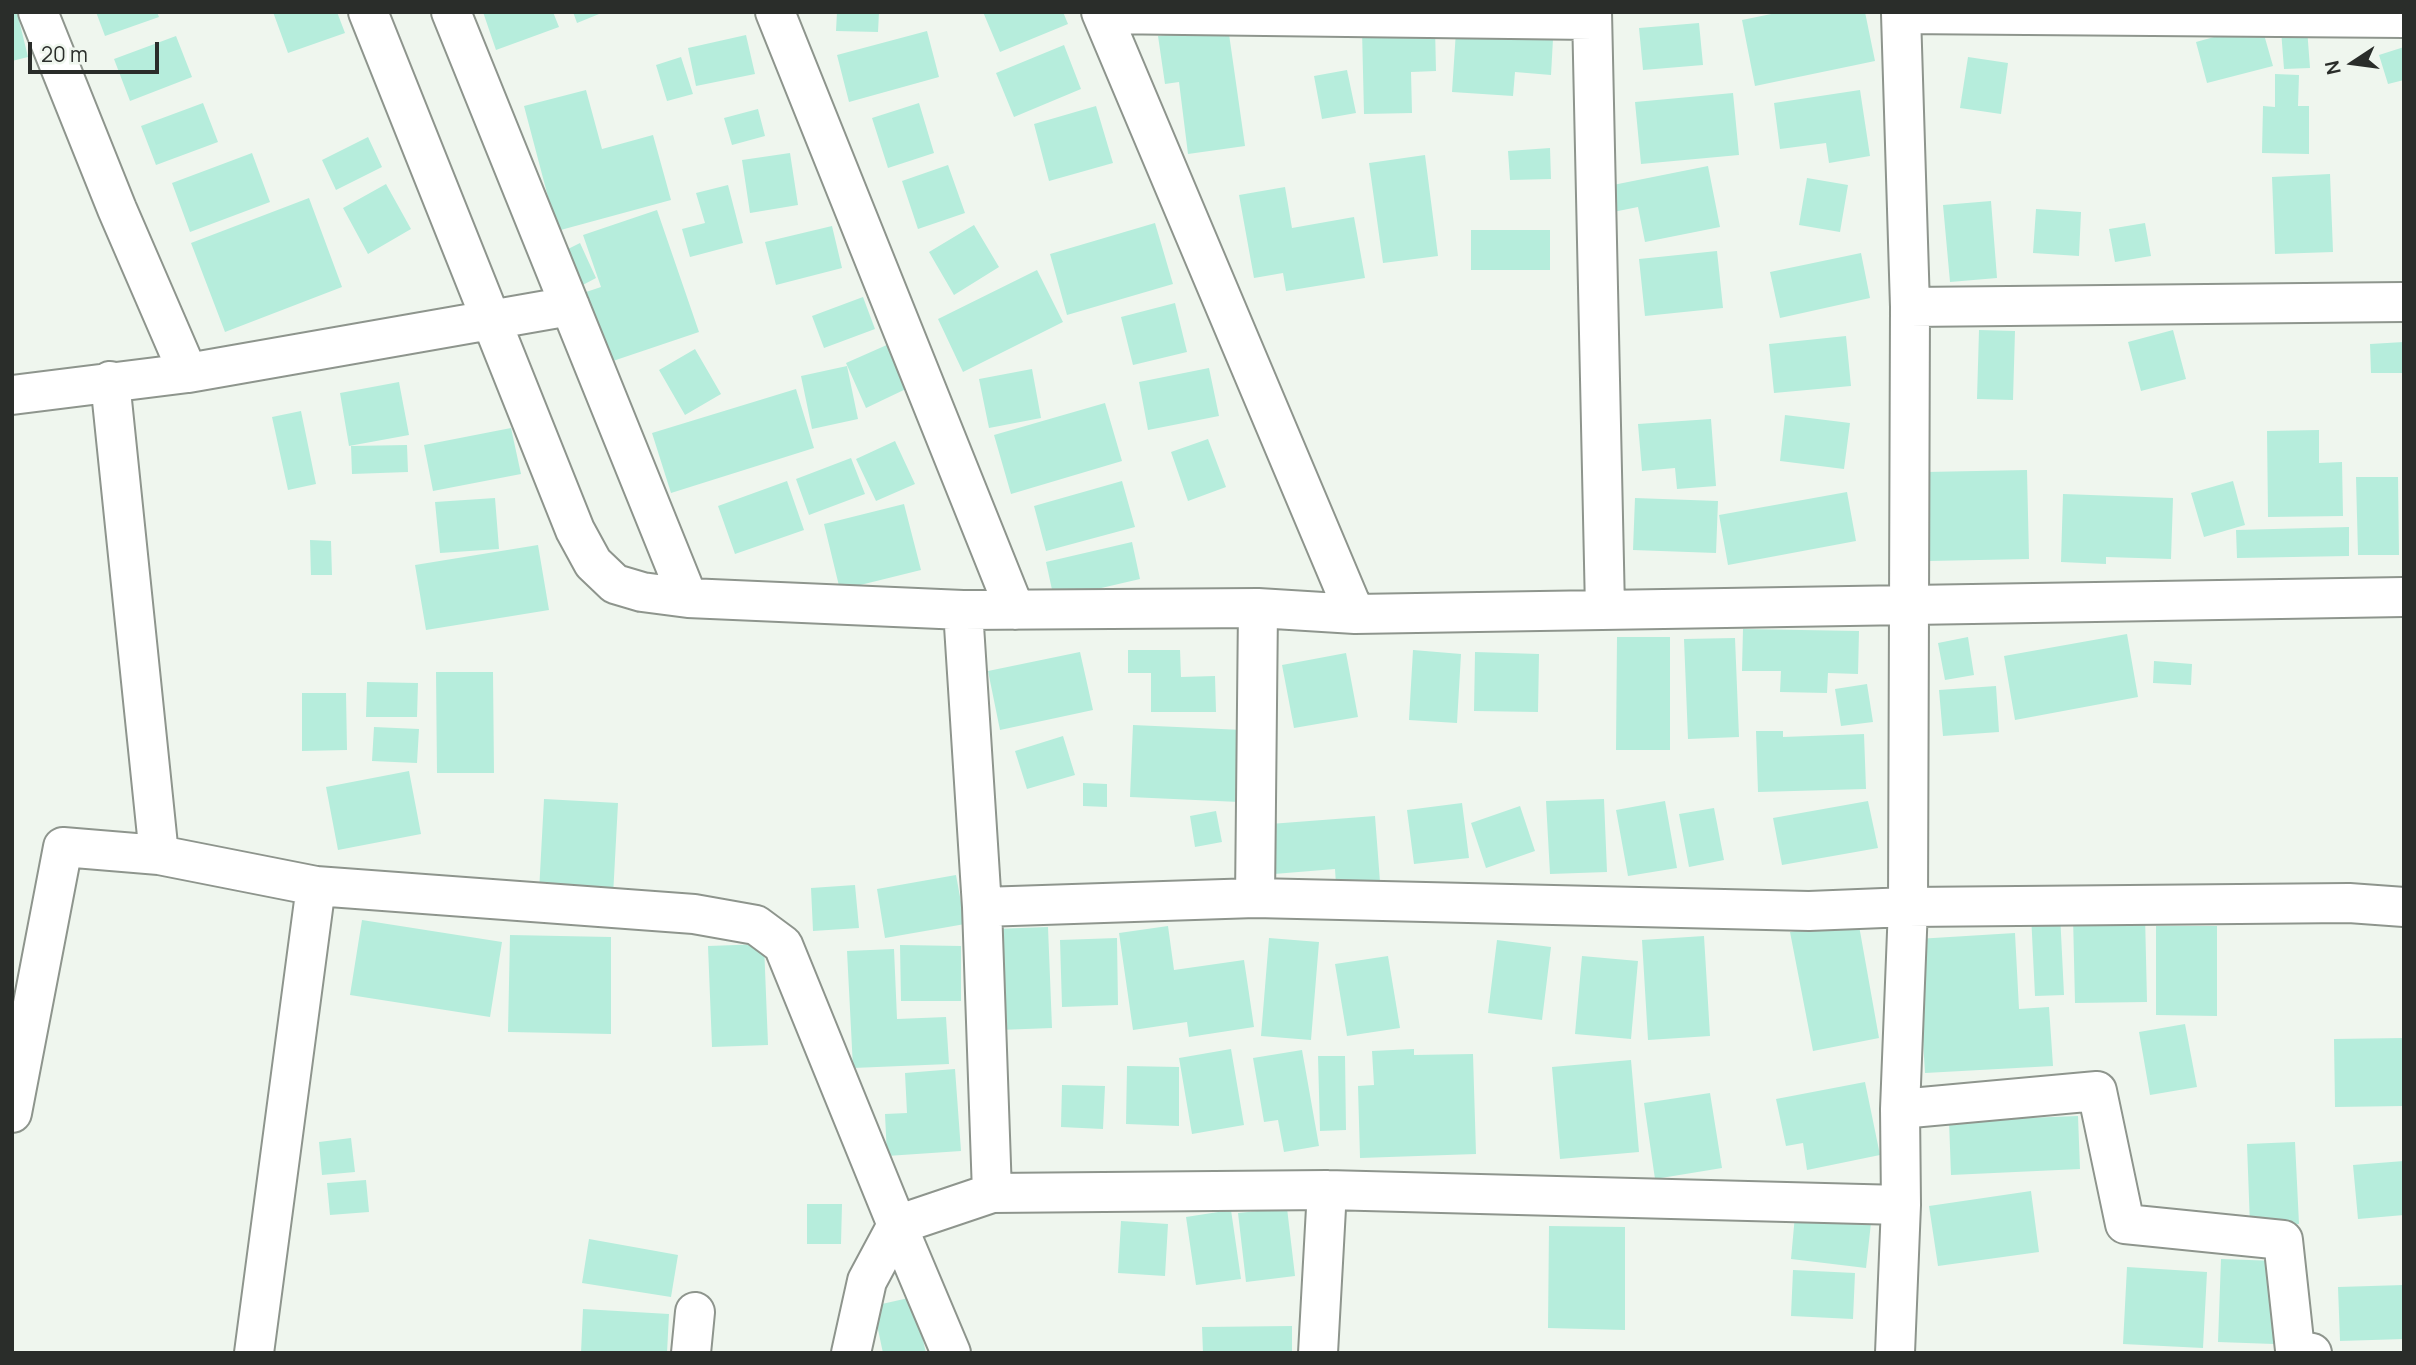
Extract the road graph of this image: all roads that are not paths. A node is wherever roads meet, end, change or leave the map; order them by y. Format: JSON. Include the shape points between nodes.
{"nodes":[{"id":1,"x":38,"y":12,"type":"edge"},
{"id":2,"x":368,"y":12,"type":"edge"},
{"id":3,"x":451,"y":12,"type":"edge"},
{"id":4,"x":775,"y":12,"type":"edge"},
{"id":5,"x":1102,"y":13,"type":"edge"},
{"id":6,"x":1900,"y":13,"type":"edge"},
{"id":7,"x":1592,"y":16,"type":"edge"},
{"id":8,"x":2404,"y":18,"type":"edge"},
{"id":9,"x":2404,"y":302,"type":"edge"},
{"id":10,"x":570,"y":306,"type":"junction"},
{"id":11,"x":1910,"y":307,"type":"junction"},
{"id":12,"x":492,"y":319,"type":"junction"},
{"id":13,"x":188,"y":373,"type":"junction"},
{"id":14,"x":110,"y":381,"type":"junction"},
{"id":15,"x":12,"y":395,"type":"edge"},
{"id":16,"x":2404,"y":597,"type":"edge"},
{"id":17,"x":688,"y":598,"type":"junction"},
{"id":18,"x":1907,"y":606,"type":"junction"},
{"id":19,"x":1258,"y":608,"type":"junction"},
{"id":20,"x":1605,"y":609,"type":"junction"},
{"id":21,"x":963,"y":610,"type":"junction"},
{"id":22,"x":1015,"y":610,"type":"junction"},
{"id":23,"x":1355,"y":614,"type":"junction"},
{"id":24,"x":159,"y":855,"type":"junction"},
{"id":25,"x":316,"y":886,"type":"junction"},
{"id":26,"x":1255,"y":898,"type":"junction"},
{"id":27,"x":982,"y":907,"type":"junction"},
{"id":28,"x":2404,"y":907,"type":"edge"},
{"id":29,"x":1908,"y":908,"type":"junction"},
{"id":30,"x":1900,"y":1109,"type":"junction"},
{"id":31,"x":12,"y":1113,"type":"edge"},
{"id":32,"x":1327,"y":1190,"type":"junction"},
{"id":33,"x":992,"y":1193,"type":"junction"},
{"id":34,"x":1901,"y":1205,"type":"junction"},
{"id":35,"x":897,"y":1225,"type":"junction"},
{"id":36,"x":695,"y":1312,"type":"dead end"},
{"id":37,"x":254,"y":1353,"type":"edge"},
{"id":38,"x":691,"y":1353,"type":"edge"},
{"id":39,"x":851,"y":1353,"type":"edge"},
{"id":40,"x":951,"y":1353,"type":"edge"},
{"id":41,"x":1318,"y":1353,"type":"edge"},
{"id":42,"x":1895,"y":1353,"type":"edge"},
{"id":43,"x":2312,"y":1353,"type":"edge"}],
"edges":[{"from":1,"to":13,"type":"street"},
{"from":2,"to":12,"type":"street"},
{"from":3,"to":10,"type":"street"},
{"from":4,"to":22,"type":"street"},
{"from":5,"to":7,"type":"street"},
{"from":5,"to":23,"type":"street"},
{"from":6,"to":8,"type":"street"},
{"from":6,"to":11,"type":"street"},
{"from":7,"to":20,"type":"street"},
{"from":9,"to":11,"type":"street"},
{"from":10,"to":12,"type":"street"},
{"from":10,"to":17,"type":"street"},
{"from":11,"to":18,"type":"street"},
{"from":12,"to":13,"type":"street"},
{"from":12,"to":17,"type":"street","via":[[575,530],[593,563],[615,584]]},
{"from":13,"to":14,"type":"street"},
{"from":14,"to":15,"type":"street"},
{"from":14,"to":24,"type":"street"},
{"from":16,"to":18,"type":"street"},
{"from":17,"to":21,"type":"street"},
{"from":18,"to":20,"type":"street"},
{"from":18,"to":29,"type":"street"},
{"from":19,"to":22,"type":"street"},
{"from":19,"to":23,"type":"street"},
{"from":19,"to":26,"type":"street"},
{"from":20,"to":23,"type":"street"},
{"from":21,"to":22,"type":"street"},
{"from":21,"to":27,"type":"street"},
{"from":24,"to":25,"type":"street"},
{"from":24,"to":31,"type":"street","via":[[63,847]]},
{"from":25,"to":35,"type":"street","via":[[694,914],[756,925],[783,945]]},
{"from":25,"to":37,"type":"street"},
{"from":26,"to":27,"type":"street"},
{"from":26,"to":29,"type":"street","via":[[1809,911]]},
{"from":27,"to":33,"type":"street"},
{"from":28,"to":29,"type":"street","via":[[2349,903]]},
{"from":29,"to":30,"type":"street"},
{"from":30,"to":34,"type":"street"},
{"from":30,"to":43,"type":"street","via":[[2097,1091],[2125,1224],[2283,1240],[2295,1350]]},
{"from":32,"to":33,"type":"street"},
{"from":32,"to":34,"type":"street"},
{"from":32,"to":41,"type":"street"},
{"from":33,"to":35,"type":"street"},
{"from":34,"to":42,"type":"street"},
{"from":35,"to":39,"type":"street","via":[[867,1281]]},
{"from":35,"to":40,"type":"street"},
{"from":36,"to":38,"type":"street"}]}
